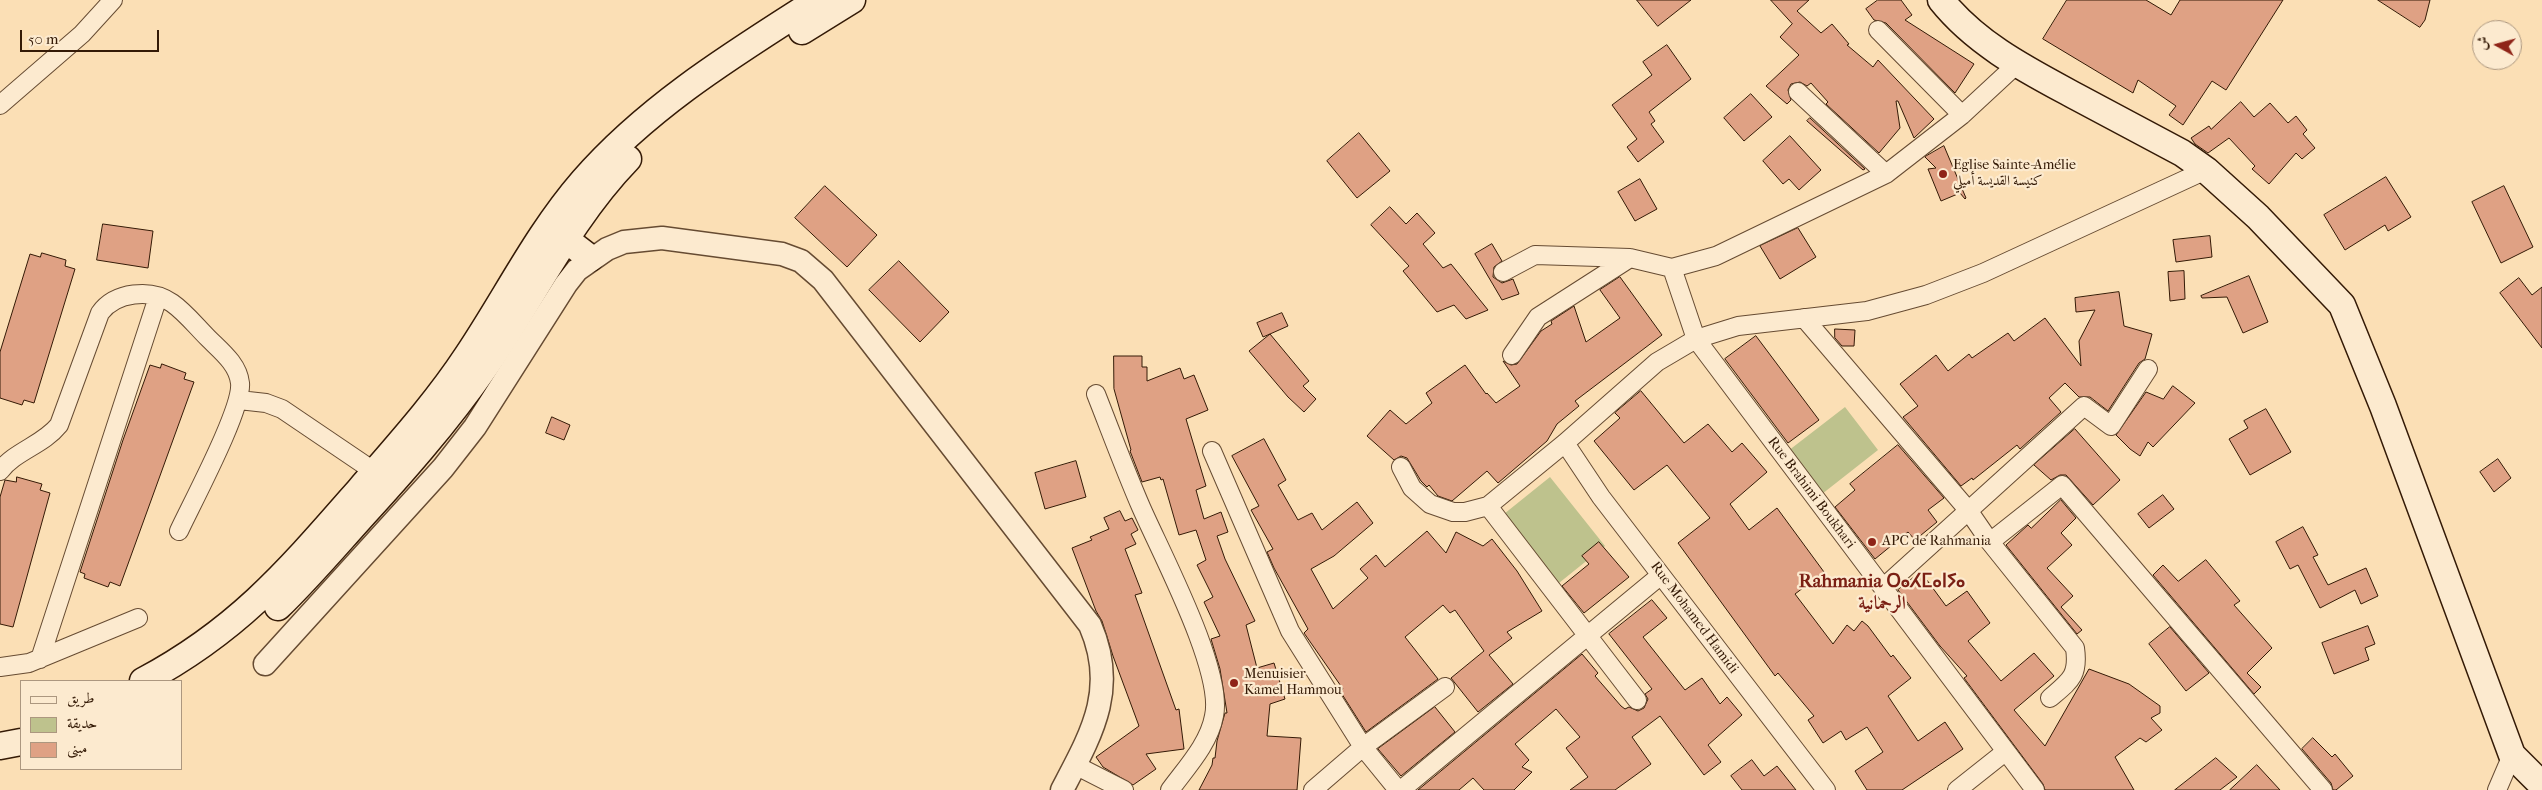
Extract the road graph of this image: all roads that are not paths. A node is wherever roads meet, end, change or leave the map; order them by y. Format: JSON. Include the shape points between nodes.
{"nodes":[{"id":1,"x":113,"y":0,"type":"edge"},
{"id":2,"x":818,"y":0,"type":"edge"},
{"id":3,"x":852,"y":0,"type":"edge"},
{"id":4,"x":1941,"y":0,"type":"edge"},
{"id":5,"x":1878,"y":30,"type":"dead end"},
{"id":6,"x":2016,"y":65,"type":"junction"},
{"id":7,"x":1798,"y":92,"type":"dead end"},
{"id":8,"x":0,"y":105,"type":"edge"},
{"id":9,"x":1962,"y":115,"type":"junction"},
{"id":10,"x":2206,"y":170,"type":"junction"},
{"id":11,"x":1886,"y":174,"type":"junction"},
{"id":12,"x":557,"y":232,"type":"junction"},
{"id":13,"x":590,"y":258,"type":"junction"},
{"id":14,"x":1630,"y":258,"type":"junction"},
{"id":15,"x":1672,"y":268,"type":"junction"},
{"id":16,"x":1503,"y":272,"type":"dead end"},
{"id":17,"x":158,"y":297,"type":"junction"},
{"id":18,"x":1804,"y":318,"type":"junction"},
{"id":19,"x":1696,"y":340,"type":"junction"},
{"id":20,"x":1512,"y":355,"type":"dead end"},
{"id":21,"x":2148,"y":368,"type":"dead end"},
{"id":22,"x":1096,"y":394,"type":"dead end"},
{"id":23,"x":239,"y":400,"type":"junction"},
{"id":24,"x":1565,"y":443,"type":"junction"},
{"id":25,"x":1212,"y":451,"type":"dead end"},
{"id":26,"x":1401,"y":467,"type":"dead end"},
{"id":27,"x":0,"y":471,"type":"edge"},
{"id":28,"x":374,"y":472,"type":"junction"},
{"id":29,"x":1488,"y":506,"type":"junction"},
{"id":30,"x":1968,"y":510,"type":"junction"},
{"id":31,"x":179,"y":531,"type":"dead end"},
{"id":32,"x":1990,"y":542,"type":"junction"},
{"id":33,"x":1661,"y":575,"type":"junction"},
{"id":34,"x":1883,"y":588,"type":"junction"},
{"id":35,"x":138,"y":618,"type":"dead end"},
{"id":36,"x":1588,"y":637,"type":"junction"},
{"id":37,"x":40,"y":659,"type":"junction"},
{"id":38,"x":265,"y":664,"type":"dead end"},
{"id":39,"x":0,"y":667,"type":"edge"},
{"id":40,"x":145,"y":680,"type":"edge"},
{"id":41,"x":181,"y":680,"type":"edge"},
{"id":42,"x":1445,"y":687,"type":"dead end"},
{"id":43,"x":2050,"y":698,"type":"dead end"},
{"id":44,"x":1637,"y":700,"type":"dead end"},
{"id":45,"x":20,"y":724,"type":"edge"},
{"id":46,"x":0,"y":728,"type":"edge"},
{"id":47,"x":20,"y":742,"type":"edge"},
{"id":48,"x":0,"y":746,"type":"edge"},
{"id":49,"x":1363,"y":747,"type":"junction"},
{"id":50,"x":2005,"y":752,"type":"junction"},
{"id":51,"x":2512,"y":755,"type":"junction"},
{"id":52,"x":1075,"y":765,"type":"junction"},
{"id":53,"x":2542,"y":785,"type":"edge"},
{"id":54,"x":1062,"y":790,"type":"edge"},
{"id":55,"x":1124,"y":790,"type":"edge"},
{"id":56,"x":1170,"y":790,"type":"edge"},
{"id":57,"x":1313,"y":790,"type":"edge"},
{"id":58,"x":1400,"y":790,"type":"edge"},
{"id":59,"x":1826,"y":790,"type":"edge"},
{"id":60,"x":1957,"y":790,"type":"edge"},
{"id":61,"x":2034,"y":790,"type":"edge"},
{"id":62,"x":2322,"y":790,"type":"edge"},
{"id":63,"x":2497,"y":790,"type":"edge"}],
"edges":[{"from":1,"to":8,"type":"street","via":[[82,34]]},
{"from":2,"to":12,"type":"main road","via":[[677,94],[647,119],[584,180]]},
{"from":3,"to":12,"type":"main road","via":[[739,71],[664,125]]},
{"from":4,"to":6,"type":"main road","via":[[1983,42]]},
{"from":5,"to":9,"type":"street"},
{"from":6,"to":9,"type":"street"},
{"from":6,"to":10,"type":"main road","via":[[2182,153]]},
{"from":7,"to":11,"type":"street"},
{"from":9,"to":11,"type":"street"},
{"from":10,"to":18,"type":"street","via":[[1955,285],[1867,311]]},
{"from":10,"to":51,"type":"main road","via":[[2258,217],[2342,305],[2387,415]]},
{"from":11,"to":15,"type":"street","via":[[1716,256]]},
{"from":12,"to":13,"type":"main road"},
{"from":12,"to":28,"type":"main road","via":[[425,412]]},
{"from":12,"to":41,"type":"main road","via":[[538,285],[484,368],[391,485],[270,614],[223,653]]},
{"from":13,"to":38,"type":"street","via":[[566,284],[504,383],[443,468]]},
{"from":13,"to":52,"type":"street","via":[[624,242],[662,238],[782,254],[801,260],[817,272],[1090,625],[1101,656],[1103,691],[1094,724]]},
{"from":14,"to":15,"type":"street"},
{"from":14,"to":16,"type":"street","via":[[1534,254]]},
{"from":14,"to":20,"type":"street","via":[[1538,317]]},
{"from":15,"to":19,"type":"street","name":"Rue Brahimi Boukhari"},
{"from":17,"to":23,"type":"street","via":[[176,306],[230,360],[239,375]]},
{"from":17,"to":27,"type":"street","via":[[125,295],[110,301],[100,313],[59,425],[49,436],[8,462]]},
{"from":17,"to":37,"type":"street"},
{"from":18,"to":19,"type":"street","via":[[1738,326]]},
{"from":18,"to":30,"type":"street"},
{"from":19,"to":24,"type":"street","via":[[1657,362]]},
{"from":19,"to":34,"type":"street","name":"Rue Brahimi Boukhari"},
{"from":21,"to":30,"type":"street","via":[[2111,426],[2084,406]]},
{"from":22,"to":56,"type":"street","via":[[1214,683],[1216,700],[1209,732]]},
{"from":23,"to":28,"type":"street","via":[[266,403],[282,409]]},
{"from":23,"to":31,"type":"street"},
{"from":24,"to":29,"type":"street"},
{"from":24,"to":33,"type":"street","name":"Rue Mohamed Hamidi"},
{"from":25,"to":49,"type":"street","via":[[1290,632]]},
{"from":26,"to":29,"type":"street","via":[[1412,488],[1430,504],[1453,512]]},
{"from":28,"to":40,"type":"main road","via":[[259,600],[213,638]]},
{"from":29,"to":36,"type":"street"},
{"from":30,"to":32,"type":"street"},
{"from":30,"to":34,"type":"street"},
{"from":32,"to":43,"type":"street","via":[[2075,648],[2078,666],[2070,680]]},
{"from":32,"to":62,"type":"street","via":[[2062,485]]},
{"from":33,"to":36,"type":"street"},
{"from":33,"to":59,"type":"street","name":"Rue Mohamed Hamidi"},
{"from":34,"to":50,"type":"street","name":"Rue Brahimi Boukhari"},
{"from":35,"to":37,"type":"street"},
{"from":36,"to":44,"type":"street"},
{"from":36,"to":58,"type":"street"},
{"from":37,"to":39,"type":"street","via":[[18,666]]},
{"from":42,"to":49,"type":"street"},
{"from":45,"to":46,"type":"main road"},
{"from":47,"to":48,"type":"main road"},
{"from":49,"to":57,"type":"street"},
{"from":49,"to":58,"type":"street"},
{"from":50,"to":60,"type":"street"},
{"from":50,"to":61,"type":"street","name":"Rue Brahimi Boukhari"},
{"from":51,"to":53,"type":"main road"},
{"from":51,"to":63,"type":"street"},
{"from":52,"to":54,"type":"street"},
{"from":52,"to":55,"type":"street"}]}
